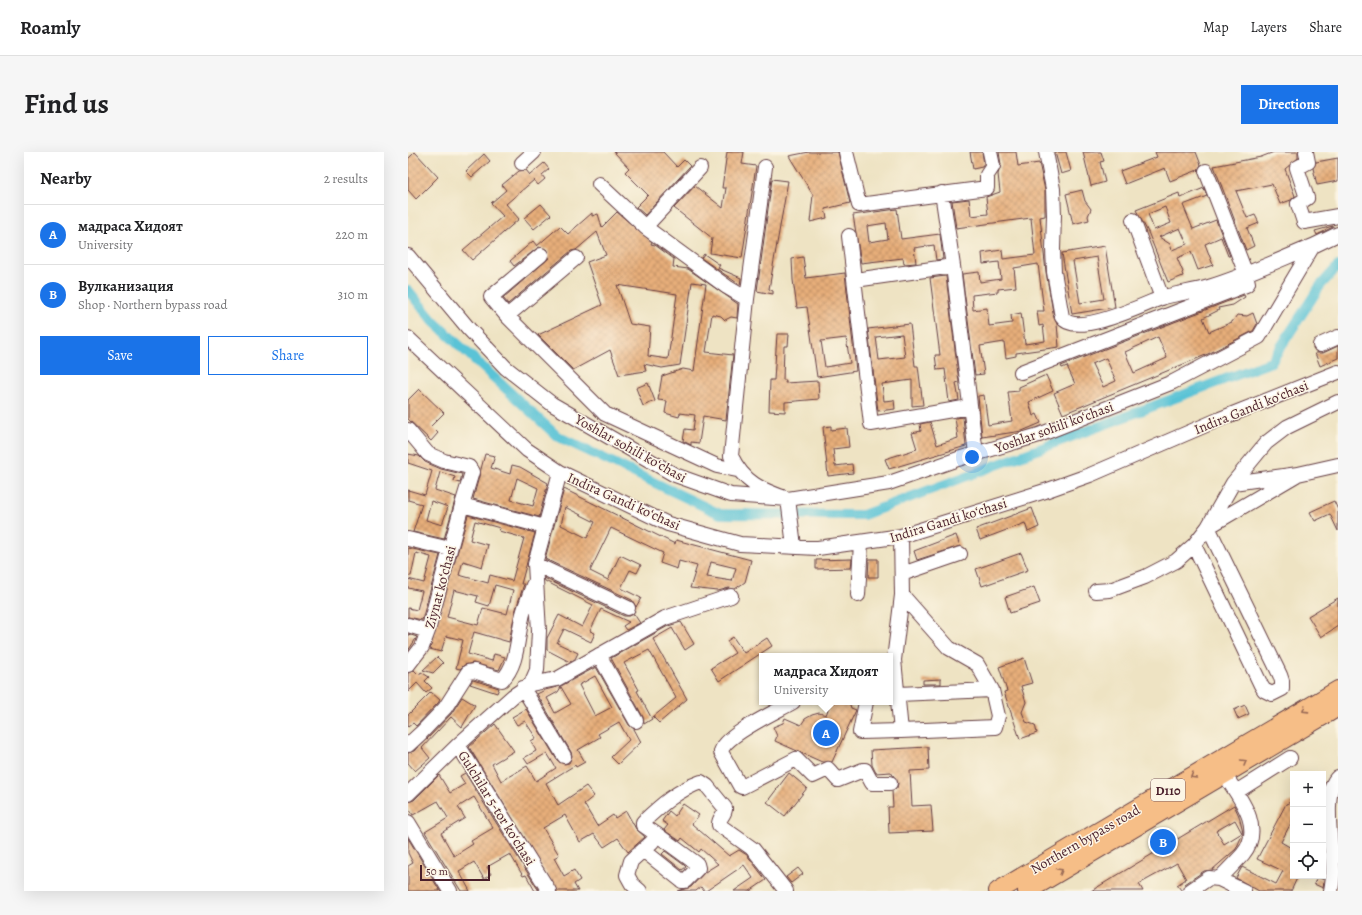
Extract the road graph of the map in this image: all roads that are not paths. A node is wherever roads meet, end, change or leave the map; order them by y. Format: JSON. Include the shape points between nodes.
{"nodes":[{"id":1,"x":534,"y":152,"type":"edge"},
{"id":2,"x":846,"y":152,"type":"edge"},
{"id":3,"x":990,"y":152,"type":"edge"},
{"id":4,"x":1046,"y":152,"type":"edge"},
{"id":5,"x":1306,"y":152,"type":"edge"},
{"id":6,"x":522,"y":163,"type":"dead end"},
{"id":7,"x":765,"y":167,"type":"dead end"},
{"id":8,"x":700,"y":168,"type":"dead end"},
{"id":9,"x":1206,"y":171,"type":"dead end"},
{"id":10,"x":599,"y":184,"type":"dead end"},
{"id":11,"x":942,"y":194,"type":"junction"},
{"id":12,"x":1338,"y":216,"type":"edge"},
{"id":13,"x":1133,"y":220,"type":"dead end"},
{"id":14,"x":645,"y":227,"type":"junction"},
{"id":15,"x":1338,"y":234,"type":"edge"},
{"id":16,"x":849,"y":236,"type":"dead end"},
{"id":17,"x":1314,"y":246,"type":"junction"},
{"id":18,"x":541,"y":255,"type":"dead end"},
{"id":19,"x":408,"y":256,"type":"edge"},
{"id":20,"x":576,"y":258,"type":"dead end"},
{"id":21,"x":953,"y":266,"type":"junction"},
{"id":22,"x":1246,"y":274,"type":"junction"},
{"id":23,"x":855,"y":280,"type":"junction"},
{"id":24,"x":1162,"y":298,"type":"junction"},
{"id":25,"x":746,"y":299,"type":"junction"},
{"id":26,"x":507,"y":316,"type":"junction"},
{"id":27,"x":1338,"y":337,"type":"edge"},
{"id":28,"x":408,"y":338,"type":"edge"},
{"id":29,"x":1320,"y":345,"type":"dead end"},
{"id":30,"x":1021,"y":372,"type":"dead end"},
{"id":31,"x":1338,"y":372,"type":"edge"},
{"id":32,"x":1338,"y":402,"type":"edge"},
{"id":33,"x":969,"y":407,"type":"junction"},
{"id":34,"x":408,"y":430,"type":"edge"},
{"id":35,"x":976,"y":454,"type":"junction"},
{"id":36,"x":1338,"y":465,"type":"edge"},
{"id":37,"x":737,"y":470,"type":"junction"},
{"id":38,"x":560,"y":472,"type":"junction"},
{"id":39,"x":1298,"y":474,"type":"junction"},
{"id":40,"x":1233,"y":483,"type":"junction"},
{"id":41,"x":788,"y":499,"type":"junction"},
{"id":42,"x":462,"y":505,"type":"junction"},
{"id":43,"x":545,"y":527,"type":"junction"},
{"id":44,"x":1208,"y":527,"type":"junction"},
{"id":45,"x":901,"y":536,"type":"junction"},
{"id":46,"x":408,"y":539,"type":"edge"},
{"id":47,"x":794,"y":540,"type":"junction"},
{"id":48,"x":861,"y":543,"type":"junction"},
{"id":49,"x":1194,"y":545,"type":"junction"},
{"id":50,"x":450,"y":549,"type":"junction"},
{"id":51,"x":960,"y":554,"type":"dead end"},
{"id":52,"x":536,"y":570,"type":"junction"},
{"id":53,"x":902,"y":574,"type":"junction"},
{"id":54,"x":1096,"y":591,"type":"dead end"},
{"id":55,"x":858,"y":594,"type":"dead end"},
{"id":56,"x":902,"y":595,"type":"junction"},
{"id":57,"x":731,"y":596,"type":"dead end"},
{"id":58,"x":628,"y":608,"type":"dead end"},
{"id":59,"x":408,"y":625,"type":"edge"},
{"id":60,"x":428,"y":631,"type":"junction"},
{"id":61,"x":599,"y":655,"type":"junction"},
{"id":62,"x":893,"y":655,"type":"edge"},
{"id":63,"x":408,"y":665,"type":"edge"},
{"id":64,"x":893,"y":667,"type":"edge"},
{"id":65,"x":527,"y":686,"type":"junction"},
{"id":66,"x":992,"y":690,"type":"junction"},
{"id":67,"x":1338,"y":690,"type":"edge"},
{"id":68,"x":898,"y":694,"type":"junction"},
{"id":69,"x":788,"y":705,"type":"edge"},
{"id":70,"x":865,"y":705,"type":"edge"},
{"id":71,"x":1338,"y":707,"type":"edge"},
{"id":72,"x":636,"y":721,"type":"dead end"},
{"id":73,"x":1287,"y":729,"type":"junction"},
{"id":74,"x":901,"y":731,"type":"junction"},
{"id":75,"x":408,"y":745,"type":"edge"},
{"id":76,"x":458,"y":745,"type":"junction"},
{"id":77,"x":564,"y":756,"type":"dead end"},
{"id":78,"x":1290,"y":758,"type":"dead end"},
{"id":79,"x":1224,"y":774,"type":"junction"},
{"id":80,"x":1338,"y":777,"type":"edge"},
{"id":81,"x":890,"y":783,"type":"dead end"},
{"id":82,"x":1236,"y":792,"type":"junction"},
{"id":83,"x":408,"y":794,"type":"edge"},
{"id":84,"x":408,"y":822,"type":"edge"},
{"id":85,"x":656,"y":834,"type":"junction"},
{"id":86,"x":643,"y":850,"type":"junction"},
{"id":87,"x":1219,"y":879,"type":"junction"},
{"id":88,"x":1039,"y":883,"type":"edge"},
{"id":89,"x":450,"y":891,"type":"edge"},
{"id":90,"x":549,"y":891,"type":"edge"},
{"id":91,"x":640,"y":891,"type":"edge"},
{"id":92,"x":786,"y":891,"type":"edge"},
{"id":93,"x":998,"y":891,"type":"edge"},
{"id":94,"x":1190,"y":891,"type":"edge"},
{"id":95,"x":1244,"y":891,"type":"edge"},
{"id":96,"x":1331,"y":891,"type":"edge"}],
"edges":[{"from":1,"to":6,"type":"street"},
{"from":2,"to":11,"type":"street","via":[[859,205]]},
{"from":3,"to":11,"type":"street","via":[[993,166],[987,174],[987,188]]},
{"from":4,"to":24,"type":"street","via":[[1053,190],[1054,272],[1062,317],[1065,321],[1075,324],[1105,320]]},
{"from":5,"to":12,"type":"street","via":[[1308,162],[1297,168],[1307,198],[1298,204],[1304,222]]},
{"from":7,"to":25,"type":"street"},
{"from":8,"to":14,"type":"street"},
{"from":9,"to":22,"type":"street"},
{"from":10,"to":14,"type":"street"},
{"from":11,"to":21,"type":"street"},
{"from":13,"to":24,"type":"street"},
{"from":14,"to":25,"type":"street"},
{"from":15,"to":17,"type":"street"},
{"from":16,"to":23,"type":"street"},
{"from":17,"to":22,"type":"street"},
{"from":17,"to":35,"type":"street","name":"Yoshlar sohili koʻchasi","via":[[1259,337],[1251,342],[1173,382],[1039,435]]},
{"from":18,"to":26,"type":"street","via":[[491,297]]},
{"from":19,"to":41,"type":"street","name":"Yoshlar sohili koʻchasi","via":[[469,329],[506,368],[552,404],[675,475],[731,495]]},
{"from":20,"to":26,"type":"street"},
{"from":21,"to":23,"type":"street"},
{"from":21,"to":33,"type":"street"},
{"from":22,"to":24,"type":"street","via":[[1208,288]]},
{"from":22,"to":30,"type":"street","via":[[1246,285]]},
{"from":23,"to":33,"type":"street","via":[[871,424]]},
{"from":25,"to":37,"type":"street","via":[[731,456]]},
{"from":26,"to":37,"type":"street","via":[[605,414],[717,466]]},
{"from":27,"to":29,"type":"street"},
{"from":28,"to":38,"type":"street","name":"Indira Gandi koʻchasi","via":[[527,450]]},
{"from":31,"to":45,"type":"street","name":"Indira Gandi koʻchasi","via":[[1090,475]]},
{"from":32,"to":40,"type":"street","via":[[1287,427],[1266,443]]},
{"from":33,"to":35,"type":"street"},
{"from":34,"to":42,"type":"street","name":"Ziynat koʻchasi","via":[[428,454],[469,467],[472,472],[471,479]]},
{"from":35,"to":41,"type":"street","name":"Yoshlar sohili koʻchasi","via":[[889,483]]},
{"from":36,"to":39,"type":"street"},
{"from":37,"to":41,"type":"street","via":[[764,491]]},
{"from":38,"to":43,"type":"street"},
{"from":38,"to":47,"type":"street","name":"Indira Gandi koʻchasi","via":[[668,524],[740,544]]},
{"from":39,"to":40,"type":"street"},
{"from":39,"to":44,"type":"street"},
{"from":40,"to":44,"type":"street"},
{"from":41,"to":47,"type":"street"},
{"from":42,"to":43,"type":"street"},
{"from":42,"to":50,"type":"street","name":"Ziynat koʻchasi"},
{"from":43,"to":52,"type":"street"},
{"from":44,"to":49,"type":"street"},
{"from":44,"to":49,"type":"street","via":[[1280,674],[1282,689],[1272,694],[1264,690]]},
{"from":45,"to":48,"type":"street","name":"Indira Gandi koʻchasi"},
{"from":45,"to":53,"type":"street"},
{"from":46,"to":50,"type":"street"},
{"from":47,"to":48,"type":"street","name":"Indira Gandi koʻchasi","via":[[818,548]]},
{"from":48,"to":55,"type":"street"},
{"from":49,"to":54,"type":"street","via":[[1176,561],[1145,577],[1110,590]]},
{"from":50,"to":60,"type":"street","name":"Ziynat koʻchasi"},
{"from":51,"to":53,"type":"street"},
{"from":52,"to":58,"type":"street"},
{"from":52,"to":65,"type":"street","via":[[537,670]]},
{"from":52,"to":75,"type":"street","via":[[509,673],[502,680],[474,671],[468,672],[445,708]]},
{"from":53,"to":56,"type":"street"},
{"from":56,"to":62,"type":"street"},
{"from":56,"to":66,"type":"street","via":[[949,648],[976,664]]},
{"from":57,"to":61,"type":"street","via":[[665,618]]},
{"from":59,"to":60,"type":"street"},
{"from":60,"to":63,"type":"street","name":"Ziynat koʻchasi","via":[[422,647]]},
{"from":61,"to":65,"type":"street","via":[[557,678]]},
{"from":61,"to":72,"type":"street"},
{"from":64,"to":68,"type":"street"},
{"from":65,"to":76,"type":"street"},
{"from":65,"to":77,"type":"street"},
{"from":66,"to":68,"type":"street"},
{"from":66,"to":74,"type":"street","via":[[998,716],[995,727]]},
{"from":67,"to":73,"type":"main road","name":"Northern bypass road","number":"D110","one_way":true},
{"from":68,"to":74,"type":"street"},
{"from":69,"to":81,"type":"street","via":[[735,735],[722,748],[721,752],[740,786],[796,759],[813,776],[827,769],[838,780],[865,770],[872,783]]},
{"from":70,"to":74,"type":"street","via":[[860,732]]},
{"from":71,"to":73,"type":"main road","name":"Northern bypass road","number":"D110"},
{"from":79,"to":73,"type":"main road","name":"Northern bypass road","number":"D110","one_way":true},
{"from":73,"to":88,"type":"main road","name":"Northern bypass road","number":"D110","one_way":true},
{"from":76,"to":83,"type":"street"},
{"from":76,"to":90,"type":"street","name":"Gulchilar 5-tor koʻchasi"},
{"from":78,"to":82,"type":"street"},
{"from":79,"to":82,"type":"street"},
{"from":88,"to":79,"type":"main road","name":"Northern bypass road","number":"D110","one_way":true},
{"from":80,"to":96,"type":"street","via":[[1330,798],[1333,874]]},
{"from":82,"to":87,"type":"street","via":[[1249,816],[1252,827],[1251,839],[1244,853]]},
{"from":84,"to":89,"type":"street"},
{"from":85,"to":86,"type":"street"},
{"from":85,"to":86,"type":"street","via":[[697,864],[698,868],[682,881]]},
{"from":85,"to":92,"type":"street","via":[[643,825],[643,822],[663,803],[688,786],[701,782],[725,808],[719,825],[754,849]]},
{"from":86,"to":91,"type":"street","via":[[631,861],[627,875]]},
{"from":87,"to":94,"type":"street","via":[[1209,878]]},
{"from":87,"to":95,"type":"street"},
{"from":88,"to":93,"type":"main road","name":"Northern bypass road","number":"D110"}]}
